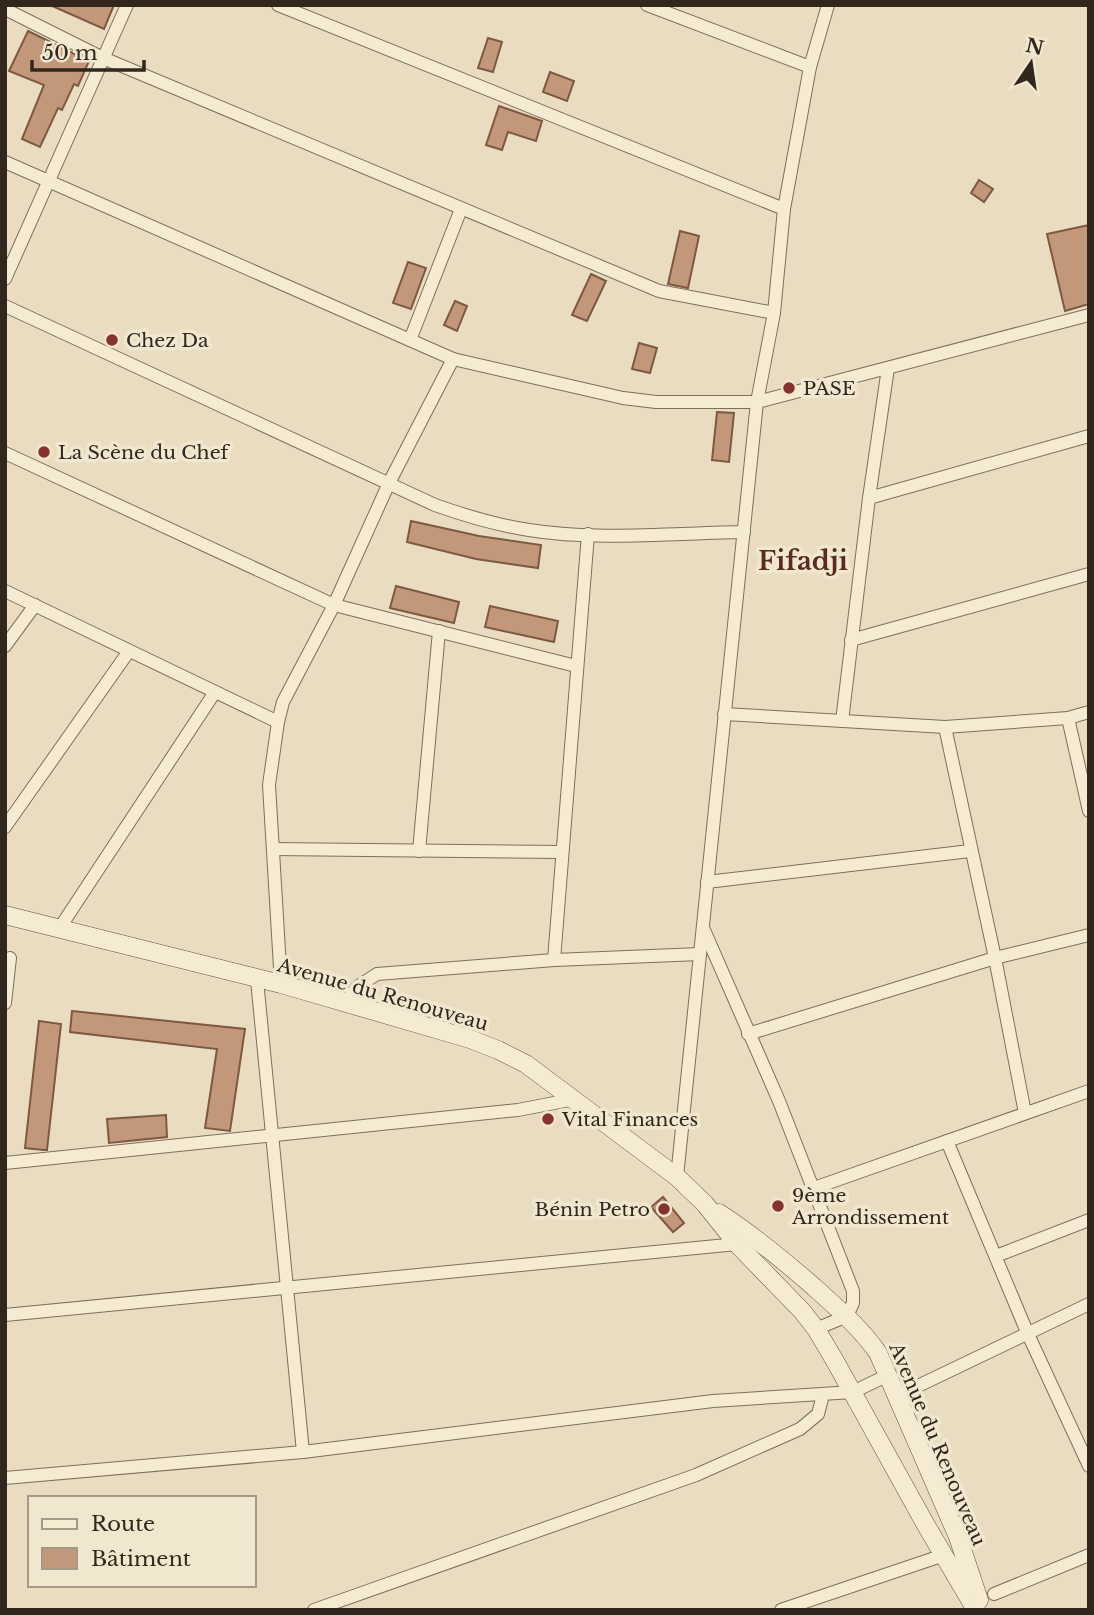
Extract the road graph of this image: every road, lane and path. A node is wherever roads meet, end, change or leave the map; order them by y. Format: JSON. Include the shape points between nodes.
{"nodes":[{"id":1,"x":127,"y":5,"type":"edge"},
{"id":2,"x":278,"y":5,"type":"edge"},
{"id":3,"x":647,"y":5,"type":"edge"},
{"id":4,"x":828,"y":5,"type":"edge"},
{"id":5,"x":5,"y":9,"type":"edge"},
{"id":6,"x":103,"y":58,"type":"junction"},
{"id":7,"x":810,"y":67,"type":"junction"},
{"id":8,"x":5,"y":162,"type":"edge"},
{"id":9,"x":49,"y":180,"type":"junction"},
{"id":10,"x":461,"y":209,"type":"junction"},
{"id":11,"x":783,"y":209,"type":"junction"},
{"id":12,"x":5,"y":279,"type":"edge"},
{"id":13,"x":5,"y":306,"type":"edge"},
{"id":14,"x":774,"y":313,"type":"junction"},
{"id":15,"x":1089,"y":315,"type":"edge"},
{"id":16,"x":410,"y":340,"type":"junction"},
{"id":17,"x":453,"y":359,"type":"junction"},
{"id":18,"x":888,"y":368,"type":"junction"},
{"id":19,"x":757,"y":402,"type":"junction"},
{"id":20,"x":1089,"y":436,"type":"edge"},
{"id":21,"x":5,"y":453,"type":"edge"},
{"id":22,"x":389,"y":483,"type":"junction"},
{"id":23,"x":869,"y":498,"type":"junction"},
{"id":24,"x":744,"y":532,"type":"junction"},
{"id":25,"x":588,"y":534,"type":"junction"},
{"id":26,"x":1089,"y":574,"type":"edge"},
{"id":27,"x":5,"y":591,"type":"edge"},
{"id":28,"x":35,"y":605,"type":"junction"},
{"id":29,"x":334,"y":605,"type":"junction"},
{"id":30,"x":439,"y":631,"type":"junction"},
{"id":31,"x":851,"y":640,"type":"junction"},
{"id":32,"x":5,"y":646,"type":"edge"},
{"id":33,"x":129,"y":651,"type":"junction"},
{"id":34,"x":576,"y":666,"type":"junction"},
{"id":35,"x":215,"y":692,"type":"junction"},
{"id":36,"x":1089,"y":712,"type":"edge"},
{"id":37,"x":724,"y":715,"type":"junction"},
{"id":38,"x":1068,"y":718,"type":"junction"},
{"id":39,"x":842,"y":721,"type":"junction"},
{"id":40,"x":278,"y":722,"type":"junction"},
{"id":41,"x":944,"y":727,"type":"junction"},
{"id":42,"x":1089,"y":811,"type":"edge"},
{"id":43,"x":5,"y":827,"type":"edge"},
{"id":44,"x":273,"y":849,"type":"junction"},
{"id":45,"x":419,"y":851,"type":"junction"},
{"id":46,"x":970,"y":851,"type":"junction"},
{"id":47,"x":561,"y":852,"type":"junction"},
{"id":48,"x":707,"y":882,"type":"junction"},
{"id":49,"x":5,"y":915,"type":"edge"},
{"id":50,"x":703,"y":927,"type":"junction"},
{"id":51,"x":59,"y":929,"type":"junction"},
{"id":52,"x":1089,"y":935,"type":"edge"},
{"id":53,"x":700,"y":954,"type":"junction"},
{"id":54,"x":10,"y":958,"type":"dead end"},
{"id":55,"x":995,"y":958,"type":"junction"},
{"id":56,"x":554,"y":960,"type":"junction"},
{"id":57,"x":257,"y":980,"type":"junction"},
{"id":58,"x":281,"y":984,"type":"junction"},
{"id":59,"x":346,"y":1002,"type":"junction"},
{"id":60,"x":5,"y":1003,"type":"edge"},
{"id":61,"x":748,"y":1034,"type":"junction"},
{"id":62,"x":1089,"y":1091,"type":"edge"},
{"id":63,"x":575,"y":1098,"type":"junction"},
{"id":64,"x":1026,"y":1113,"type":"junction"},
{"id":65,"x":272,"y":1136,"type":"junction"},
{"id":66,"x":947,"y":1141,"type":"junction"},
{"id":67,"x":5,"y":1163,"type":"edge"},
{"id":68,"x":677,"y":1177,"type":"junction"},
{"id":69,"x":814,"y":1188,"type":"junction"},
{"id":70,"x":705,"y":1204,"type":"junction"},
{"id":71,"x":1089,"y":1220,"type":"edge"},
{"id":72,"x":737,"y":1244,"type":"junction"},
{"id":73,"x":996,"y":1256,"type":"junction"},
{"id":74,"x":287,"y":1287,"type":"junction"},
{"id":75,"x":1089,"y":1304,"type":"edge"},
{"id":76,"x":5,"y":1315,"type":"edge"},
{"id":77,"x":847,"y":1316,"type":"junction"},
{"id":78,"x":816,"y":1329,"type":"junction"},
{"id":79,"x":1027,"y":1332,"type":"junction"},
{"id":80,"x":888,"y":1375,"type":"junction"},
{"id":81,"x":853,"y":1392,"type":"junction"},
{"id":82,"x":822,"y":1395,"type":"junction"},
{"id":83,"x":897,"y":1395,"type":"junction"},
{"id":84,"x":303,"y":1452,"type":"junction"},
{"id":85,"x":1089,"y":1466,"type":"edge"},
{"id":86,"x":5,"y":1478,"type":"edge"},
{"id":87,"x":944,"y":1555,"type":"junction"},
{"id":88,"x":1089,"y":1555,"type":"edge"},
{"id":89,"x":994,"y":1594,"type":"dead end"},
{"id":90,"x":314,"y":1610,"type":"edge"},
{"id":91,"x":781,"y":1610,"type":"edge"},
{"id":92,"x":976,"y":1610,"type":"edge"},
{"id":93,"x":982,"y":1610,"type":"edge"}],
"edges":[{"from":1,"to":6,"type":"street"},
{"from":2,"to":11,"type":"street"},
{"from":3,"to":7,"type":"street"},
{"from":4,"to":7,"type":"street"},
{"from":5,"to":6,"type":"street"},
{"from":6,"to":9,"type":"street"},
{"from":6,"to":10,"type":"street"},
{"from":7,"to":11,"type":"street"},
{"from":8,"to":9,"type":"street"},
{"from":9,"to":12,"type":"street"},
{"from":9,"to":16,"type":"street"},
{"from":10,"to":14,"type":"street","via":[[659,291]]},
{"from":10,"to":16,"type":"street"},
{"from":11,"to":14,"type":"street"},
{"from":13,"to":22,"type":"street"},
{"from":14,"to":19,"type":"street"},
{"from":15,"to":18,"type":"street"},
{"from":16,"to":17,"type":"street"},
{"from":17,"to":19,"type":"street","via":[[623,398]]},
{"from":17,"to":22,"type":"street"},
{"from":18,"to":19,"type":"street"},
{"from":18,"to":23,"type":"street"},
{"from":19,"to":24,"type":"street"},
{"from":20,"to":23,"type":"street"},
{"from":21,"to":29,"type":"street"},
{"from":22,"to":25,"type":"street","via":[[481,521],[532,531]]},
{"from":22,"to":29,"type":"street"},
{"from":23,"to":31,"type":"street"},
{"from":24,"to":25,"type":"street"},
{"from":24,"to":37,"type":"street"},
{"from":25,"to":34,"type":"street"},
{"from":26,"to":31,"type":"street"},
{"from":27,"to":28,"type":"street"},
{"from":28,"to":32,"type":"street"},
{"from":28,"to":33,"type":"street"},
{"from":29,"to":30,"type":"street"},
{"from":29,"to":40,"type":"street","via":[[283,702]]},
{"from":30,"to":34,"type":"street"},
{"from":30,"to":45,"type":"street"},
{"from":31,"to":39,"type":"street"},
{"from":33,"to":35,"type":"street"},
{"from":33,"to":43,"type":"street"},
{"from":34,"to":47,"type":"street"},
{"from":35,"to":40,"type":"street"},
{"from":35,"to":51,"type":"street"},
{"from":36,"to":38,"type":"street"},
{"from":37,"to":39,"type":"street"},
{"from":37,"to":48,"type":"street"},
{"from":38,"to":41,"type":"street"},
{"from":38,"to":42,"type":"street"},
{"from":39,"to":41,"type":"street"},
{"from":40,"to":44,"type":"street","via":[[269,785]]},
{"from":41,"to":46,"type":"street"},
{"from":44,"to":45,"type":"street"},
{"from":44,"to":58,"type":"street"},
{"from":45,"to":47,"type":"street"},
{"from":46,"to":48,"type":"street"},
{"from":46,"to":55,"type":"street"},
{"from":47,"to":56,"type":"street"},
{"from":48,"to":50,"type":"street"},
{"from":49,"to":51,"type":"main road","name":"Avenue du Renouveau"},
{"from":50,"to":53,"type":"street"},
{"from":50,"to":61,"type":"street"},
{"from":51,"to":57,"type":"main road","name":"Avenue du Renouveau"},
{"from":52,"to":55,"type":"street"},
{"from":53,"to":56,"type":"street"},
{"from":53,"to":68,"type":"street"},
{"from":54,"to":60,"type":"street"},
{"from":55,"to":61,"type":"street"},
{"from":55,"to":64,"type":"street"},
{"from":56,"to":59,"type":"street","via":[[377,974],[357,987]]},
{"from":57,"to":58,"type":"main road","name":"Avenue du Renouveau"},
{"from":57,"to":65,"type":"street"},
{"from":58,"to":59,"type":"main road","name":"Avenue du Renouveau"},
{"from":59,"to":63,"type":"main road","name":"Avenue du Renouveau","via":[[498,1050]]},
{"from":61,"to":69,"type":"street"},
{"from":62,"to":64,"type":"street"},
{"from":63,"to":65,"type":"street","via":[[518,1110]]},
{"from":63,"to":68,"type":"main road","name":"Avenue du Renouveau"},
{"from":64,"to":66,"type":"street"},
{"from":65,"to":67,"type":"street"},
{"from":65,"to":74,"type":"street"},
{"from":66,"to":69,"type":"street"},
{"from":66,"to":73,"type":"street"},
{"from":68,"to":70,"type":"main road","name":"Avenue du Renouveau"},
{"from":69,"to":77,"type":"street","via":[[853,1291]]},
{"from":70,"to":72,"type":"main road","name":"Avenue du Renouveau"},
{"from":70,"to":77,"type":"main road","name":"Avenue du Renouveau","via":[[746,1230]]},
{"from":71,"to":73,"type":"street"},
{"from":72,"to":74,"type":"street"},
{"from":72,"to":78,"type":"main road","name":"Avenue du Renouveau"},
{"from":73,"to":79,"type":"street"},
{"from":74,"to":76,"type":"street"},
{"from":74,"to":84,"type":"street"},
{"from":75,"to":79,"type":"street"},
{"from":77,"to":78,"type":"street"},
{"from":77,"to":80,"type":"main road","name":"Avenue du Renouveau","via":[[864,1332]]},
{"from":78,"to":81,"type":"main road","name":"Avenue du Renouveau"},
{"from":79,"to":83,"type":"street"},
{"from":79,"to":85,"type":"street"},
{"from":80,"to":81,"type":"street"},
{"from":80,"to":83,"type":"main road","name":"Avenue du Renouveau"},
{"from":81,"to":82,"type":"street"},
{"from":81,"to":87,"type":"main road","name":"Avenue du Renouveau"},
{"from":82,"to":84,"type":"street","via":[[713,1401]]},
{"from":82,"to":90,"type":"street","via":[[811,1422],[696,1475]]},
{"from":83,"to":93,"type":"main road","name":"Avenue du Renouveau","via":[[958,1537]]},
{"from":84,"to":86,"type":"street"},
{"from":87,"to":91,"type":"street"},
{"from":87,"to":92,"type":"main road","name":"Avenue du Renouveau"},
{"from":88,"to":89,"type":"street"}]}
